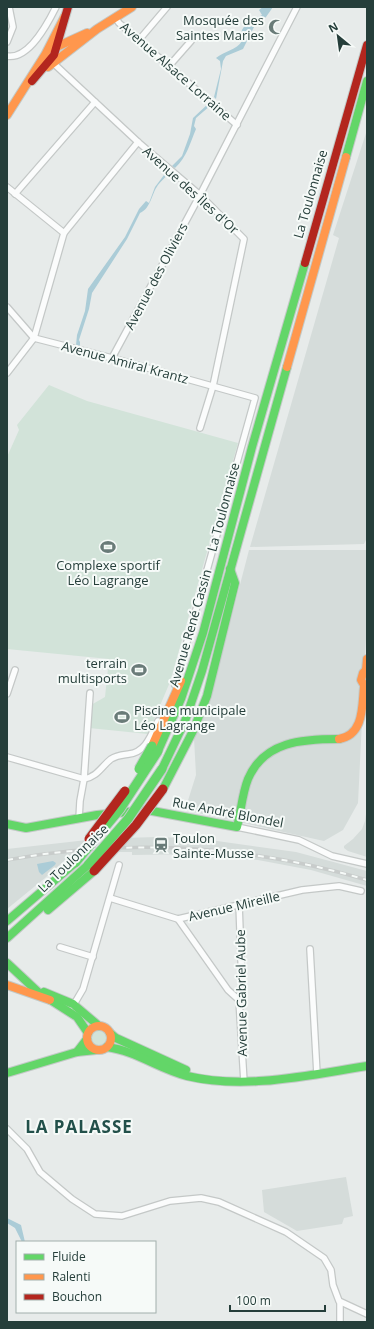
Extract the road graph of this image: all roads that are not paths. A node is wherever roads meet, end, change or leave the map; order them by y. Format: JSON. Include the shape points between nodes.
{"nodes":[{"id":1,"x":9,"y":7,"type":"edge"},
{"id":2,"x":56,"y":7,"type":"edge"},
{"id":3,"x":68,"y":7,"type":"edge"},
{"id":4,"x":132,"y":7,"type":"edge"},
{"id":5,"x":167,"y":7,"type":"edge"},
{"id":6,"x":297,"y":7,"type":"edge"},
{"id":7,"x":65,"y":16,"type":"junction"},
{"id":8,"x":115,"y":17,"type":"junction"},
{"id":9,"x":97,"y":29,"type":"junction"},
{"id":10,"x":63,"y":30,"type":"junction"},
{"id":11,"x":75,"y":38,"type":"junction"},
{"id":12,"x":139,"y":40,"type":"junction"},
{"id":13,"x":191,"y":41,"type":"dead end"},
{"id":14,"x":7,"y":42,"type":"edge"},
{"id":15,"x":58,"y":45,"type":"junction"},
{"id":16,"x":367,"y":45,"type":"edge"},
{"id":17,"x":7,"y":56,"type":"edge"},
{"id":18,"x":49,"y":59,"type":"junction"},
{"id":19,"x":169,"y":66,"type":"junction"},
{"id":20,"x":367,"y":81,"type":"edge"},
{"id":21,"x":22,"y":91,"type":"junction"},
{"id":22,"x":95,"y":102,"type":"junction"},
{"id":23,"x":367,"y":108,"type":"edge"},
{"id":24,"x":7,"y":115,"type":"edge"},
{"id":25,"x":237,"y":125,"type":"junction"},
{"id":26,"x":138,"y":142,"type":"junction"},
{"id":27,"x":7,"y":187,"type":"edge"},
{"id":28,"x":15,"y":194,"type":"junction"},
{"id":29,"x":200,"y":195,"type":"junction"},
{"id":30,"x":333,"y":206,"type":"junction"},
{"id":31,"x":64,"y":233,"type":"junction"},
{"id":32,"x":7,"y":307,"type":"edge"},
{"id":33,"x":34,"y":338,"type":"junction"},
{"id":34,"x":112,"y":358,"type":"junction"},
{"id":35,"x":7,"y":373,"type":"edge"},
{"id":36,"x":213,"y":386,"type":"junction"},
{"id":37,"x":255,"y":398,"type":"joint"},
{"id":38,"x":200,"y":428,"type":"dead end"},
{"id":39,"x":230,"y":569,"type":"junction"},
{"id":40,"x":367,"y":659,"type":"edge"},
{"id":41,"x":15,"y":670,"type":"dead end"},
{"id":42,"x":366,"y":670,"type":"edge"},
{"id":43,"x":365,"y":689,"type":"edge"},
{"id":44,"x":90,"y":693,"type":"dead end"},
{"id":45,"x":7,"y":694,"type":"edge"},
{"id":46,"x":365,"y":700,"type":"edge"},
{"id":47,"x":7,"y":757,"type":"edge"},
{"id":48,"x":84,"y":780,"type":"junction"},
{"id":49,"x":79,"y":819,"type":"junction"},
{"id":50,"x":7,"y":824,"type":"edge"},
{"id":51,"x":238,"y":827,"type":"junction"},
{"id":52,"x":367,"y":864,"type":"edge"},
{"id":53,"x":119,"y":865,"type":"dead end"},
{"id":54,"x":91,"y":868,"type":"junction"},
{"id":55,"x":360,"y":891,"type":"dead end"},
{"id":56,"x":110,"y":898,"type":"junction"},
{"id":57,"x":239,"y":904,"type":"junction"},
{"id":58,"x":178,"y":919,"type":"junction"},
{"id":59,"x":7,"y":921,"type":"edge"},
{"id":60,"x":7,"y":938,"type":"edge"},
{"id":61,"x":60,"y":947,"type":"dead end"},
{"id":62,"x":310,"y":949,"type":"dead end"},
{"id":63,"x":93,"y":957,"type":"junction"},
{"id":64,"x":7,"y":963,"type":"edge"},
{"id":65,"x":7,"y":985,"type":"edge"},
{"id":66,"x":36,"y":988,"type":"junction"},
{"id":67,"x":50,"y":1000,"type":"junction"},
{"id":68,"x":239,"y":1000,"type":"junction"},
{"id":69,"x":72,"y":1008,"type":"junction"},
{"id":70,"x":99,"y":1026,"type":"junction"},
{"id":71,"x":110,"y":1033,"type":"junction"},
{"id":72,"x":87,"y":1036,"type":"junction"},
{"id":73,"x":107,"y":1047,"type":"junction"},
{"id":74,"x":96,"y":1050,"type":"junction"},
{"id":75,"x":77,"y":1052,"type":"junction"},
{"id":76,"x":138,"y":1052,"type":"junction"},
{"id":77,"x":367,"y":1066,"type":"edge"},
{"id":78,"x":7,"y":1073,"type":"edge"},
{"id":79,"x":317,"y":1074,"type":"junction"},
{"id":80,"x":244,"y":1082,"type":"junction"},
{"id":81,"x":7,"y":1129,"type":"edge"},
{"id":82,"x":341,"y":1303,"type":"junction"},
{"id":83,"x":367,"y":1314,"type":"edge"},
{"id":84,"x":340,"y":1322,"type":"edge"}],
"edges":[{"from":1,"to":14,"type":"street","via":[[13,27]]},
{"from":2,"to":17,"type":"street","via":[[34,43],[18,54]]},
{"from":3,"to":7,"type":"main road"},
{"from":4,"to":8,"type":"main road"},
{"from":5,"to":12,"type":"street"},
{"from":6,"to":25,"type":"street","name":"Avenue des Oliviers"},
{"from":7,"to":10,"type":"main road"},
{"from":7,"to":18,"type":"main road"},
{"from":8,"to":9,"type":"main road"},
{"from":8,"to":12,"type":"street","name":"Avenue Alsace Lorraine"},
{"from":9,"to":11,"type":"main road"},
{"from":9,"to":18,"type":"main road"},
{"from":10,"to":11,"type":"main road"},
{"from":10,"to":15,"type":"main road"},
{"from":11,"to":15,"type":"main road"},
{"from":12,"to":19,"type":"street","name":"Avenue Alsace Lorraine"},
{"from":13,"to":19,"type":"street"},
{"from":15,"to":18,"type":"main road"},
{"from":16,"to":59,"type":"main road","name":"La Toulonnaise","bridge":true,"via":[[190,673],[178,706],[120,811],[103,833],[75,863]]},
{"from":18,"to":21,"type":"main road"},
{"from":18,"to":21,"type":"main road"},
{"from":18,"to":22,"type":"street","name":"Avenue des Îles d'Or"},
{"from":19,"to":25,"type":"street","name":"Avenue Alsace Lorraine"},
{"from":20,"to":30,"type":"main road","name":"La Toulonnaise"},
{"from":21,"to":24,"type":"main road"},
{"from":22,"to":26,"type":"street","name":"Avenue des Îles d'Or"},
{"from":22,"to":28,"type":"street"},
{"from":23,"to":30,"type":"main road"},
{"from":25,"to":29,"type":"street","name":"Avenue des Oliviers"},
{"from":26,"to":29,"type":"street","name":"Avenue des Îles d'Or"},
{"from":26,"to":31,"type":"street"},
{"from":27,"to":28,"type":"street"},
{"from":28,"to":31,"type":"street"},
{"from":29,"to":34,"type":"street","name":"Avenue des Oliviers"},
{"from":29,"to":36,"type":"street","name":"Avenue des Îles d'Or","via":[[244,239]]},
{"from":30,"to":39,"type":"main road","name":"La Toulonnaise"},
{"from":31,"to":33,"type":"street"},
{"from":32,"to":33,"type":"street"},
{"from":33,"to":34,"type":"street","name":"Avenue Amiral Krantz"},
{"from":33,"to":35,"type":"street"},
{"from":34,"to":36,"type":"street","name":"Avenue Amiral Krantz"},
{"from":36,"to":37,"type":"street","name":"Avenue Amiral Krantz"},
{"from":36,"to":38,"type":"street"},
{"from":37,"to":48,"type":"street","name":"Avenue René Cassin","via":[[176,684],[148,743],[139,752],[111,759],[92,778]]},
{"from":39,"to":54,"type":"main road","name":"La Toulonnaise","bridge":true,"via":[[192,702],[162,768],[141,802]]},
{"from":39,"to":54,"type":"main road","bridge":true,"via":[[235,583],[217,659],[207,696],[181,754],[156,800]]},
{"from":40,"to":42,"type":"main road"},
{"from":41,"to":45,"type":"street"},
{"from":42,"to":43,"type":"main road","via":[[361,680]]},
{"from":43,"to":46,"type":"main road"},
{"from":44,"to":48,"type":"street"},
{"from":46,"to":51,"type":"main road","via":[[360,723],[349,736],[342,740],[297,740],[278,748],[263,759],[248,780]]},
{"from":47,"to":48,"type":"street"},
{"from":48,"to":49,"type":"street"},
{"from":49,"to":50,"type":"main road","name":"Rue André Blondel","via":[[26,828]]},
{"from":49,"to":51,"type":"main road","name":"Rue André Blondel","via":[[97,815],[157,811]]},
{"from":51,"to":52,"type":"street","name":"Rue André Blondel","via":[[299,840],[332,856]]},
{"from":53,"to":56,"type":"street"},
{"from":54,"to":60,"type":"main road","name":"La Toulonnaise"},
{"from":55,"to":57,"type":"street","name":"Avenue Mireille","via":[[339,886],[302,890]]},
{"from":56,"to":58,"type":"street","name":"Avenue Mireille"},
{"from":56,"to":63,"type":"street"},
{"from":57,"to":58,"type":"street","name":"Avenue Mireille"},
{"from":57,"to":68,"type":"street","name":"Avenue Gabriel Aube","via":[[242,985]]},
{"from":58,"to":68,"type":"street","via":[[228,990]]},
{"from":61,"to":63,"type":"street"},
{"from":62,"to":79,"type":"street"},
{"from":63,"to":69,"type":"street","via":[[83,989]]},
{"from":64,"to":66,"type":"main road"},
{"from":65,"to":67,"type":"main road"},
{"from":66,"to":67,"type":"main road"},
{"from":66,"to":69,"type":"main road"},
{"from":67,"to":69,"type":"main road"},
{"from":68,"to":80,"type":"street","name":"Avenue Gabriel Aube"},
{"from":69,"to":70,"type":"main road"},
{"from":69,"to":72,"type":"main road","via":[[82,1022]]},
{"from":70,"to":71,"type":"main road"},
{"from":70,"to":72,"type":"main road","via":[[92,1028]]},
{"from":71,"to":73,"type":"main road","via":[[111,1040]]},
{"from":71,"to":76,"type":"main road"},
{"from":72,"to":74,"type":"main road","via":[[90,1046]]},
{"from":72,"to":75,"type":"main road"},
{"from":73,"to":74,"type":"main road"},
{"from":73,"to":76,"type":"main road"},
{"from":74,"to":75,"type":"main road"},
{"from":75,"to":78,"type":"main road"},
{"from":76,"to":80,"type":"main road","via":[[198,1076]]},
{"from":77,"to":79,"type":"main road"},
{"from":79,"to":80,"type":"main road"},
{"from":81,"to":82,"type":"street","via":[[27,1149],[40,1172],[72,1199],[95,1214],[122,1216],[170,1202],[201,1198],[219,1202],[286,1232],[324,1258],[331,1270],[334,1288]]},
{"from":82,"to":83,"type":"street"},
{"from":82,"to":84,"type":"street"}]}
